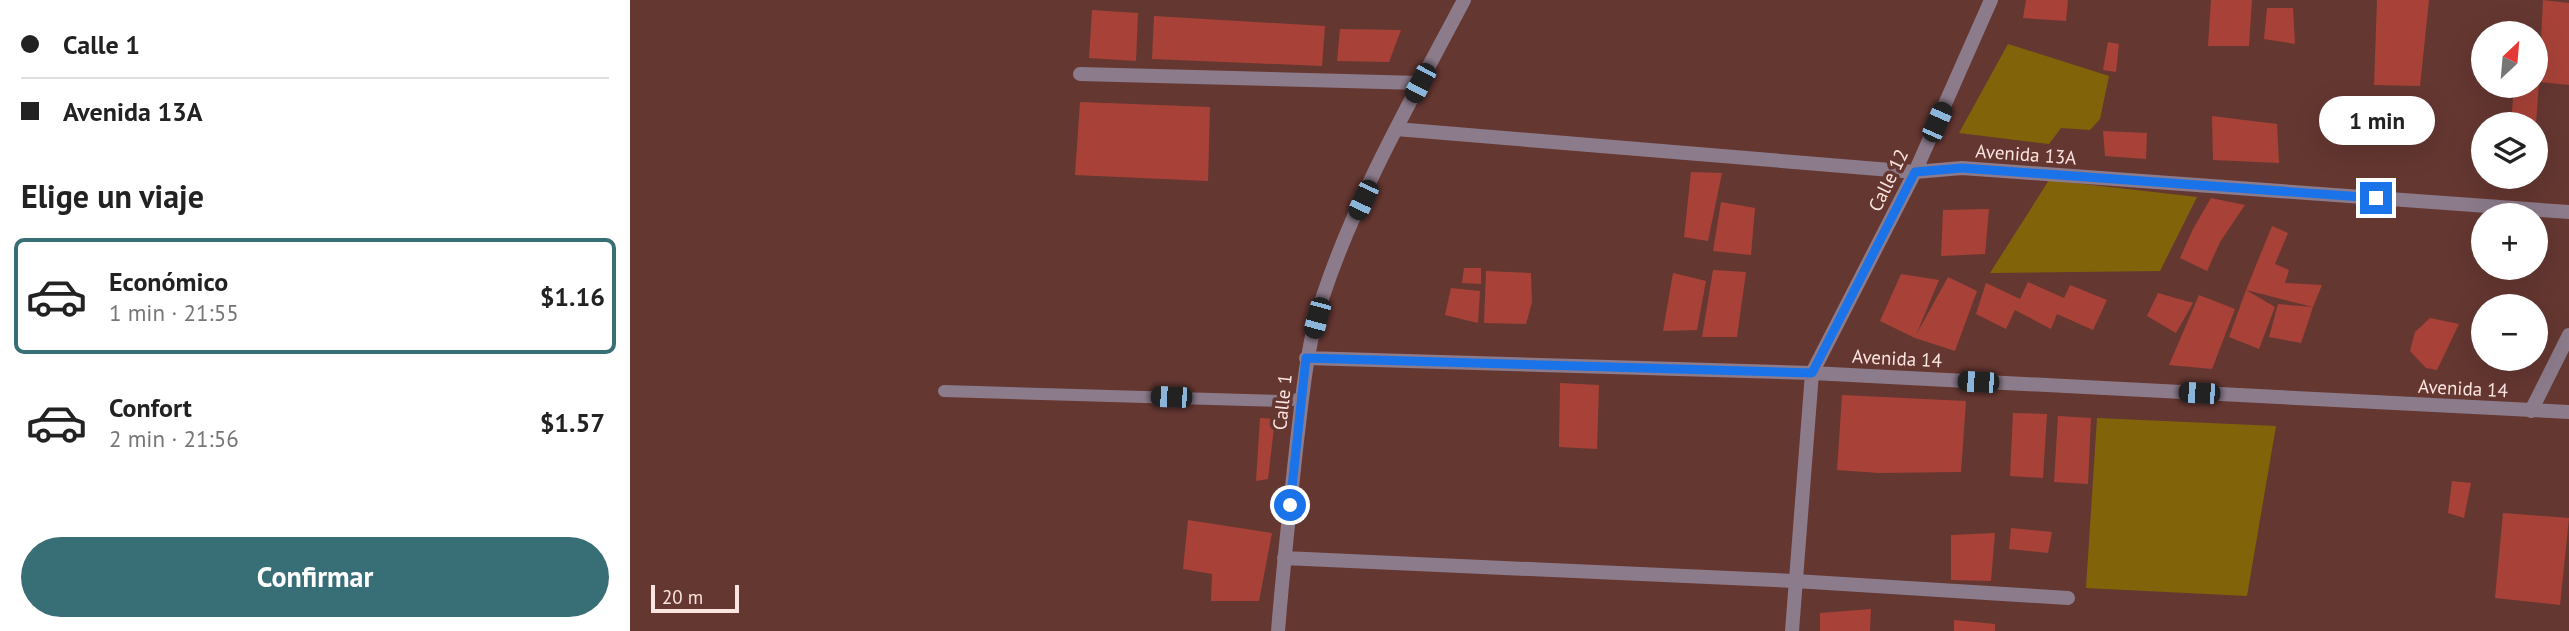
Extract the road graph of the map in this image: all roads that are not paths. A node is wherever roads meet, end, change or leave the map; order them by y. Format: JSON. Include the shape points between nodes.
{"nodes":[{"id":1,"x":1464,"y":0,"type":"edge"},
{"id":2,"x":1992,"y":0,"type":"edge"},
{"id":3,"x":1080,"y":74,"type":"dead end"},
{"id":4,"x":1420,"y":83,"type":"junction"},
{"id":5,"x":1396,"y":129,"type":"junction"},
{"id":6,"x":1915,"y":172,"type":"junction"},
{"id":7,"x":2569,"y":212,"type":"edge"},
{"id":8,"x":2569,"y":335,"type":"edge"},
{"id":9,"x":1306,"y":358,"type":"junction"},
{"id":10,"x":1812,"y":373,"type":"junction"},
{"id":11,"x":944,"y":391,"type":"dead end"},
{"id":12,"x":1302,"y":399,"type":"junction"},
{"id":13,"x":2530,"y":411,"type":"junction"},
{"id":14,"x":2569,"y":412,"type":"edge"},
{"id":15,"x":1284,"y":558,"type":"junction"},
{"id":16,"x":1796,"y":581,"type":"junction"},
{"id":17,"x":2068,"y":598,"type":"dead end"},
{"id":18,"x":1278,"y":631,"type":"edge"},
{"id":19,"x":1792,"y":631,"type":"edge"}],
"edges":[{"from":1,"to":4,"type":"street","name":"Calle 1"},
{"from":2,"to":6,"type":"street","name":"Calle 12"},
{"from":3,"to":4,"type":"street"},
{"from":4,"to":5,"type":"street","name":"Calle 1"},
{"from":5,"to":6,"type":"street","name":"Avenida 13A"},
{"from":5,"to":9,"type":"street","name":"Calle 1","via":[[1341,247]]},
{"from":6,"to":7,"type":"street","name":"Avenida 13A","via":[[1962,168]]},
{"from":6,"to":10,"type":"street","name":"Calle 12"},
{"from":8,"to":13,"type":"street"},
{"from":9,"to":10,"type":"street","name":"Avenida 14"},
{"from":9,"to":12,"type":"street","name":"Calle 1"},
{"from":10,"to":13,"type":"street","name":"Avenida 14"},
{"from":10,"to":16,"type":"street"},
{"from":11,"to":12,"type":"lane"},
{"from":12,"to":15,"type":"street","name":"Calle 1"},
{"from":13,"to":14,"type":"street","name":"Avenida 14"},
{"from":15,"to":16,"type":"street"},
{"from":15,"to":18,"type":"street","name":"Calle 1"},
{"from":16,"to":17,"type":"street"},
{"from":16,"to":19,"type":"street"}]}
